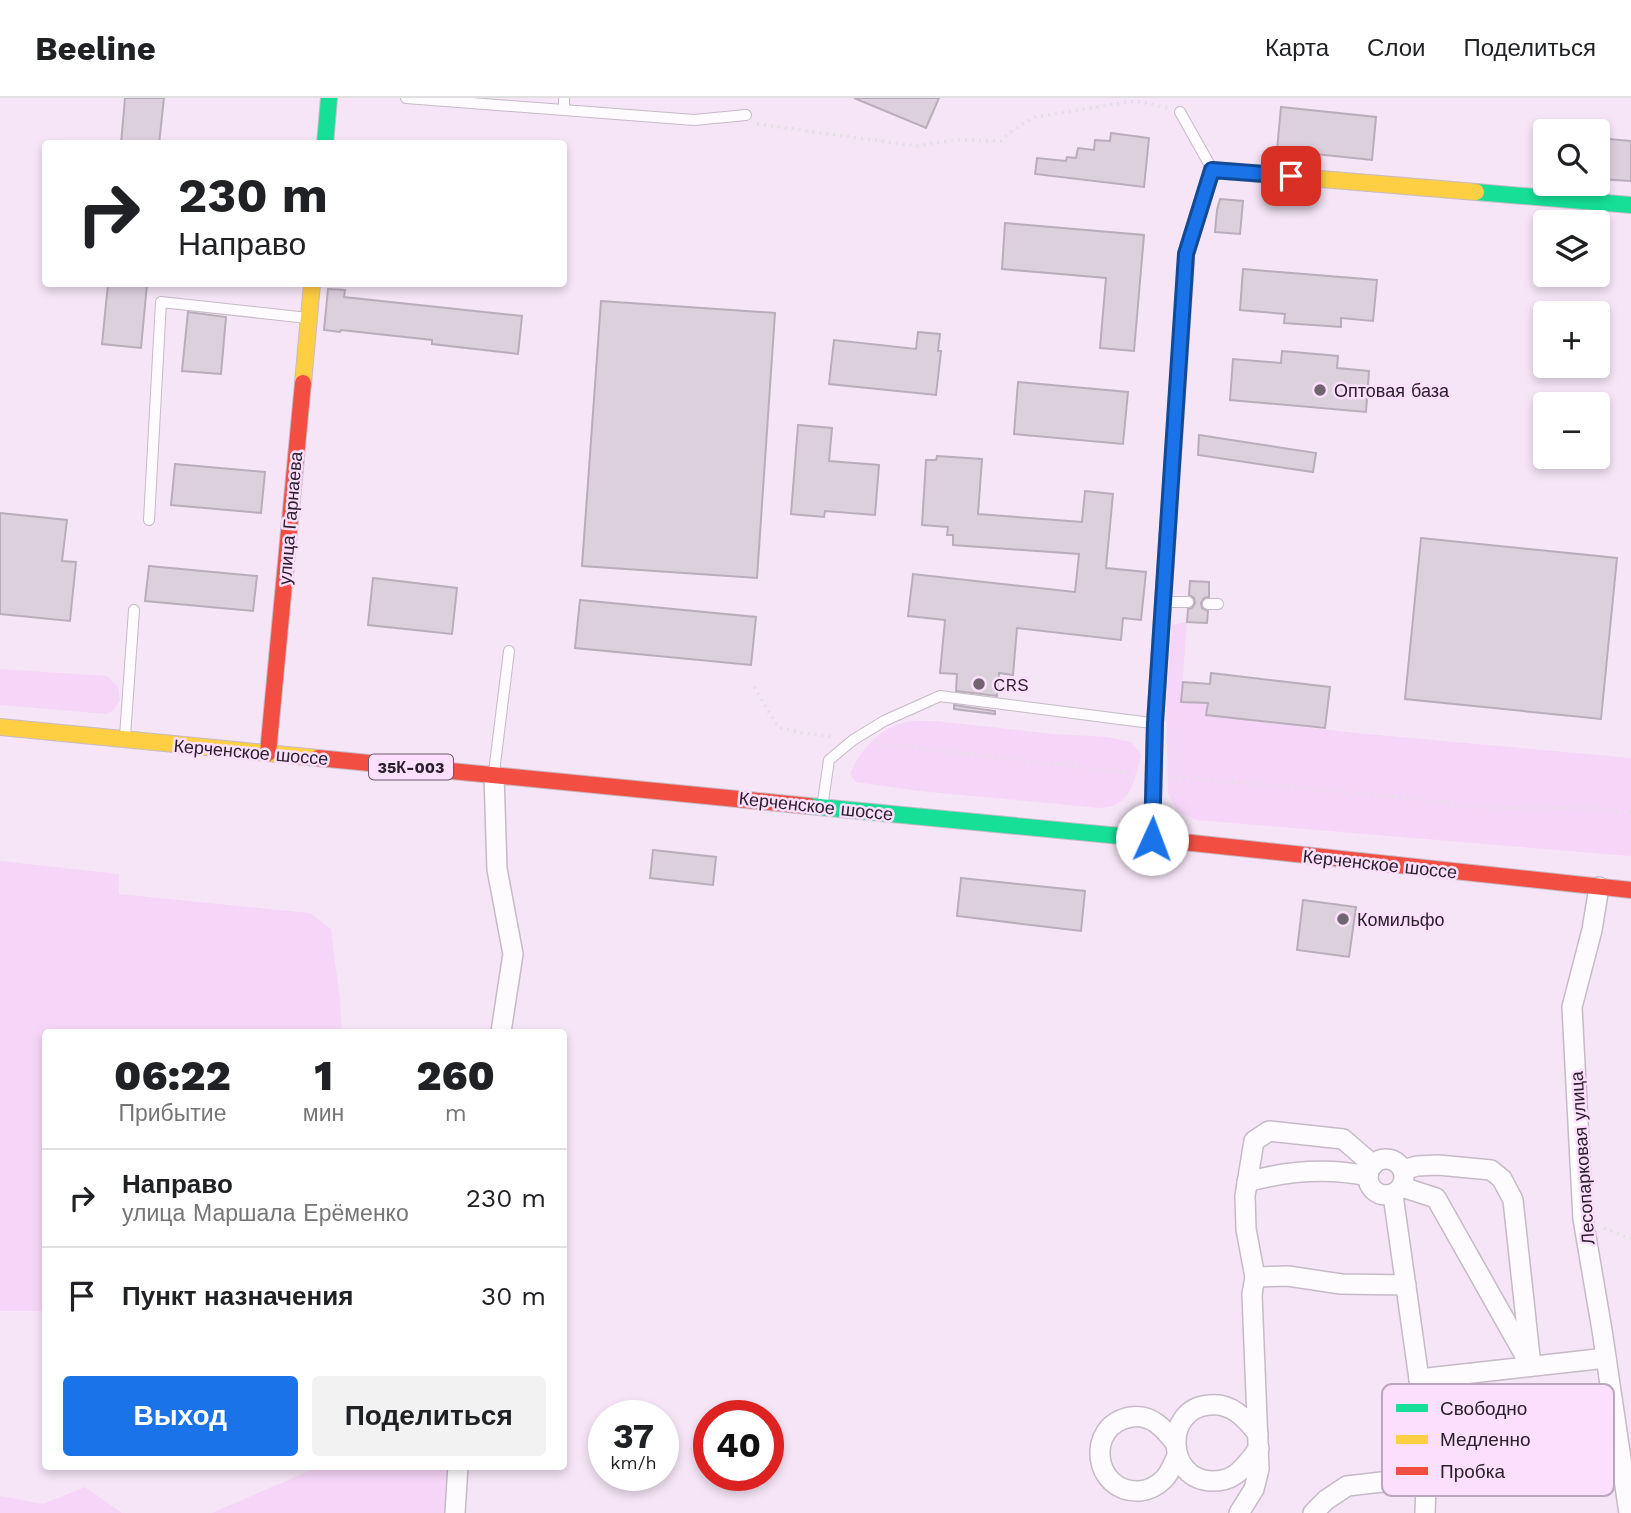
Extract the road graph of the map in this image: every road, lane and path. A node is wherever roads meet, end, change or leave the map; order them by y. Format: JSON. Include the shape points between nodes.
{"nodes":[{"id":1,"x":329,"y":98,"type":"edge"},
{"id":2,"x":406,"y":98,"type":"edge"},
{"id":3,"x":564,"y":98,"type":"edge"},
{"id":4,"x":564,"y":110,"type":"junction"},
{"id":5,"x":1180,"y":112,"type":"joint"},
{"id":6,"x":746,"y":115,"type":"dead end"},
{"id":7,"x":757,"y":124,"type":"dead end"},
{"id":8,"x":325,"y":140,"type":"edge"},
{"id":9,"x":1212,"y":170,"type":"junction"},
{"id":10,"x":1631,"y":205,"type":"edge"},
{"id":11,"x":312,"y":287,"type":"edge"},
{"id":12,"x":309,"y":318,"type":"junction"},
{"id":13,"x":149,"y":520,"type":"dead end"},
{"id":14,"x":1163,"y":602,"type":"junction"},
{"id":15,"x":1188,"y":603,"type":"dead end"},
{"id":16,"x":134,"y":610,"type":"dead end"},
{"id":17,"x":509,"y":651,"type":"dead end"},
{"id":18,"x":754,"y":687,"type":"dead end"},
{"id":19,"x":1155,"y":723,"type":"junction"},
{"id":20,"x":0,"y":727,"type":"edge"},
{"id":21,"x":125,"y":740,"type":"junction"},
{"id":22,"x":853,"y":740,"type":"junction"},
{"id":23,"x":268,"y":753,"type":"junction"},
{"id":24,"x":1154,"y":774,"type":"junction"},
{"id":25,"x":494,"y":775,"type":"junction"},
{"id":26,"x":822,"y":806,"type":"junction"},
{"id":27,"x":1631,"y":812,"type":"edge"},
{"id":28,"x":1152,"y":839,"type":"junction"},
{"id":29,"x":1599,"y":887,"type":"junction"},
{"id":30,"x":1631,"y":890,"type":"edge"},
{"id":31,"x":501,"y":1029,"type":"edge"},
{"id":32,"x":1371,"y":1171,"type":"junction"},
{"id":33,"x":1248,"y":1182,"type":"junction"},
{"id":34,"x":1399,"y":1184,"type":"junction"},
{"id":35,"x":1583,"y":1219,"type":"junction"},
{"id":36,"x":1631,"y":1238,"type":"edge"},
{"id":37,"x":1255,"y":1277,"type":"junction"},
{"id":38,"x":1406,"y":1285,"type":"junction"},
{"id":39,"x":1606,"y":1358,"type":"junction"},
{"id":40,"x":1531,"y":1366,"type":"junction"},
{"id":41,"x":1419,"y":1379,"type":"junction"},
{"id":42,"x":1420,"y":1384,"type":"edge"},
{"id":43,"x":1610,"y":1384,"type":"edge"},
{"id":44,"x":1614,"y":1412,"type":"edge"},
{"id":45,"x":1258,"y":1441,"type":"junction"},
{"id":46,"x":458,"y":1470,"type":"edge"},
{"id":47,"x":1382,"y":1482,"type":"edge"},
{"id":48,"x":455,"y":1513,"type":"edge"},
{"id":49,"x":1239,"y":1513,"type":"edge"},
{"id":50,"x":1313,"y":1513,"type":"edge"},
{"id":51,"x":1629,"y":1513,"type":"edge"}],
"edges":[{"from":1,"to":8,"type":"main road"},
{"from":2,"to":4,"type":"lane"},
{"from":3,"to":4,"type":"lane"},
{"from":4,"to":6,"type":"lane","via":[[694,120]]},
{"from":5,"to":7,"type":"path","via":[[1136,101],[1035,117],[1001,141],[956,140],[916,146]]},
{"from":5,"to":9,"type":"lane"},
{"from":9,"to":10,"type":"main road"},
{"from":9,"to":14,"type":"main road","via":[[1186,254]]},
{"from":11,"to":12,"type":"main road","name":"улица Гарнаева"},
{"from":12,"to":13,"type":"lane","via":[[161,302]]},
{"from":12,"to":23,"type":"main road","name":"улица Гарнаева"},
{"from":14,"to":15,"type":"lane"},
{"from":14,"to":19,"type":"main road"},
{"from":16,"to":21,"type":"lane"},
{"from":17,"to":25,"type":"lane"},
{"from":18,"to":22,"type":"path","via":[[778,727]]},
{"from":19,"to":22,"type":"lane","via":[[940,696]]},
{"from":19,"to":24,"type":"main road"},
{"from":20,"to":21,"type":"main road","name":"Керченское шоссе","number":"35К-003"},
{"from":21,"to":23,"type":"main road","name":"Керченское шоссе","number":"35К-003"},
{"from":22,"to":24,"type":"path"},
{"from":22,"to":26,"type":"lane","via":[[829,761]]},
{"from":23,"to":25,"type":"main road","name":"Керченское шоссе","number":"35К-003"},
{"from":24,"to":27,"type":"path","via":[[1477,807]]},
{"from":24,"to":28,"type":"main road"},
{"from":25,"to":26,"type":"main road","name":"Керченское шоссе","number":"35К-003"},
{"from":25,"to":31,"type":"street","via":[[497,869],[513,954]]},
{"from":26,"to":28,"type":"main road","name":"Керченское шоссе","number":"35К-003"},
{"from":28,"to":29,"type":"main road","name":"Керченское шоссе","number":"35К-003"},
{"from":29,"to":30,"type":"main road","name":"Керченское шоссе","number":"35К-003"},
{"from":29,"to":35,"type":"street","name":"Лесопарковая улица","via":[[1572,1007]]},
{"from":32,"to":33,"type":"street","via":[[1270,1175]]},
{"from":32,"to":33,"type":"street","via":[[1343,1139],[1269,1131],[1254,1141]]},
{"from":32,"to":34,"type":"street","via":[[1371,1188],[1376,1192],[1387,1196]]},
{"from":32,"to":34,"type":"street","via":[[1378,1161],[1389,1160],[1399,1165]]},
{"from":33,"to":37,"type":"street","via":[[1247,1229]]},
{"from":34,"to":38,"type":"street"},
{"from":34,"to":40,"type":"street","via":[[1436,1198]]},
{"from":34,"to":40,"type":"street","via":[[1418,1166],[1438,1165],[1492,1170],[1502,1179],[1513,1200]]},
{"from":35,"to":36,"type":"path"},
{"from":35,"to":39,"type":"street","name":"Лесопарковая улица"},
{"from":37,"to":38,"type":"street"},
{"from":37,"to":45,"type":"street"},
{"from":38,"to":41,"type":"street"},
{"from":39,"to":40,"type":"street"},
{"from":39,"to":43,"type":"street","name":"Лесопарковая улица"},
{"from":40,"to":41,"type":"street"},
{"from":41,"to":42,"type":"street"},
{"from":44,"to":51,"type":"street","name":"Лесопарковая улица"},
{"from":45,"to":45,"type":"street","via":[[1241,1470],[1219,1481],[1194,1476],[1176,1449],[1183,1419],[1205,1405],[1230,1407],[1249,1423]]},
{"from":45,"to":49,"type":"street","via":[[1254,1489]]},
{"from":46,"to":48,"type":"street"},
{"from":47,"to":50,"type":"street","via":[[1347,1486]]}]}
